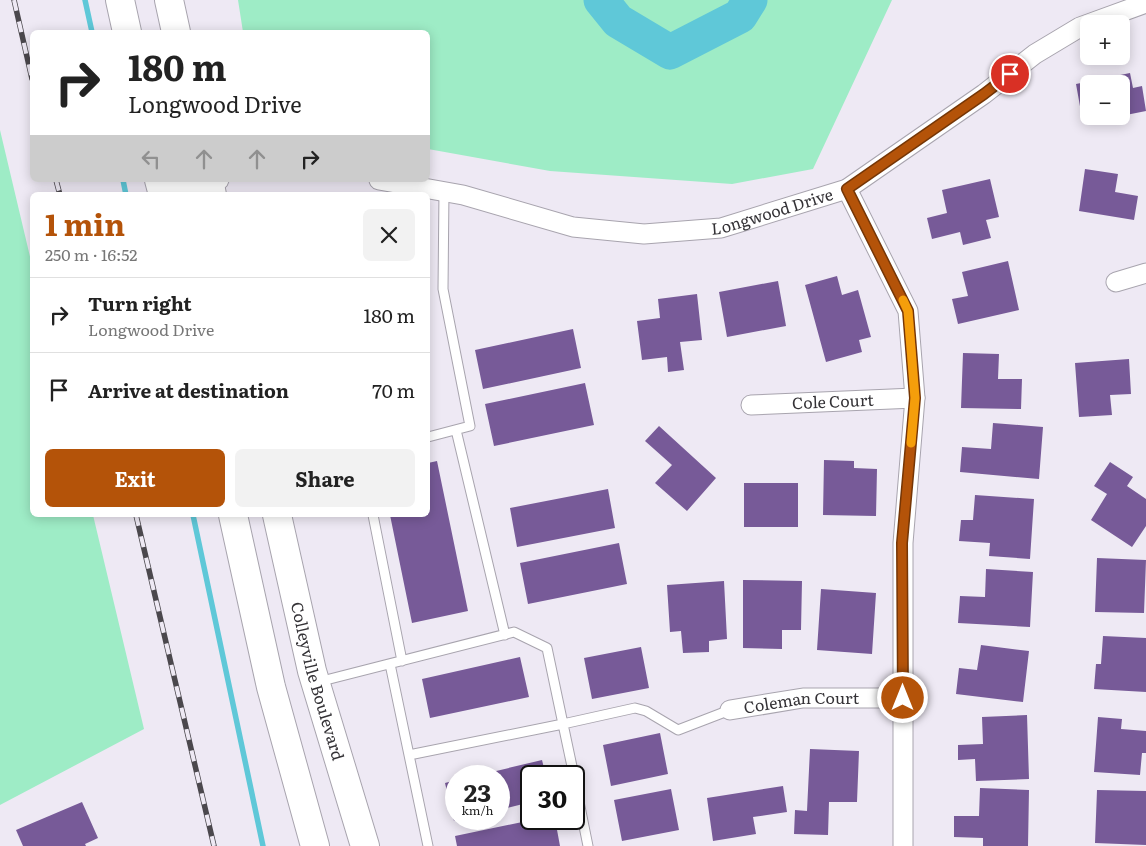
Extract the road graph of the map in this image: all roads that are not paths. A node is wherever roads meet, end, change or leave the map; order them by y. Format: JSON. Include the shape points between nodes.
{"nodes":[{"id":1,"x":120,"y":0,"type":"edge"},
{"id":2,"x":169,"y":0,"type":"edge"},
{"id":3,"x":1146,"y":3,"type":"edge"},
{"id":4,"x":127,"y":30,"type":"edge"},
{"id":5,"x":176,"y":30,"type":"edge"},
{"id":6,"x":391,"y":182,"type":"edge"},
{"id":7,"x":212,"y":184,"type":"edge"},
{"id":8,"x":161,"y":188,"type":"edge"},
{"id":9,"x":847,"y":189,"type":"junction"},
{"id":10,"x":444,"y":191,"type":"junction"},
{"id":11,"x":1146,"y":273,"type":"edge"},
{"id":12,"x":1116,"y":282,"type":"dead end"},
{"id":13,"x":915,"y":398,"type":"junction"},
{"id":14,"x":751,"y":405,"type":"dead end"},
{"id":15,"x":456,"y":430,"type":"junction"},
{"id":16,"x":430,"y":436,"type":"edge"},
{"id":17,"x":233,"y":517,"type":"edge"},
{"id":18,"x":277,"y":517,"type":"edge"},
{"id":19,"x":373,"y":517,"type":"edge"},
{"id":20,"x":505,"y":635,"type":"junction"},
{"id":21,"x":402,"y":661,"type":"junction"},
{"id":22,"x":390,"y":664,"type":"junction"},
{"id":23,"x":315,"y":683,"type":"junction"},
{"id":24,"x":903,"y":698,"type":"junction"},
{"id":25,"x":730,"y":710,"type":"joint"},
{"id":26,"x":563,"y":724,"type":"junction"},
{"id":27,"x":409,"y":755,"type":"junction"},
{"id":28,"x":572,"y":765,"type":"edge"},
{"id":29,"x":585,"y":830,"type":"edge"},
{"id":30,"x":315,"y":846,"type":"edge"},
{"id":31,"x":365,"y":846,"type":"edge"},
{"id":32,"x":428,"y":846,"type":"edge"},
{"id":33,"x":588,"y":846,"type":"edge"},
{"id":34,"x":903,"y":846,"type":"edge"}],
"edges":[{"from":1,"to":4,"type":"main road"},
{"from":2,"to":5,"type":"main road"},
{"from":3,"to":9,"type":"street","name":"Longwood Drive","via":[[1080,26],[1035,54],[984,94]]},
{"from":6,"to":10,"type":"street","name":"Longwood Drive"},
{"from":7,"to":8,"type":"street"},
{"from":9,"to":10,"type":"street","name":"Longwood Drive","via":[[721,228],[644,234],[573,227]]},
{"from":9,"to":13,"type":"street","via":[[908,311]]},
{"from":10,"to":15,"type":"lane","via":[[443,289],[470,426]]},
{"from":11,"to":12,"type":"street"},
{"from":13,"to":14,"type":"street","name":"Cole Court"},
{"from":13,"to":24,"type":"street","via":[[902,543]]},
{"from":15,"to":16,"type":"lane"},
{"from":15,"to":20,"type":"lane"},
{"from":17,"to":30,"type":"main road","via":[[270,687]]},
{"from":18,"to":23,"type":"main road","name":"Colleyville Boulevard"},
{"from":19,"to":21,"type":"lane"},
{"from":20,"to":21,"type":"lane"},
{"from":20,"to":26,"type":"lane","via":[[514,632],[547,648]]},
{"from":21,"to":22,"type":"lane"},
{"from":22,"to":23,"type":"lane"},
{"from":22,"to":27,"type":"lane"},
{"from":23,"to":31,"type":"main road","name":"Colleyville Boulevard"},
{"from":24,"to":25,"type":"street","name":"Coleman Court","via":[[803,698]]},
{"from":24,"to":34,"type":"street"},
{"from":25,"to":26,"type":"lane","via":[[678,730],[635,708]]},
{"from":26,"to":27,"type":"lane"},
{"from":26,"to":28,"type":"lane"},
{"from":27,"to":32,"type":"lane"},
{"from":29,"to":33,"type":"lane"}]}
